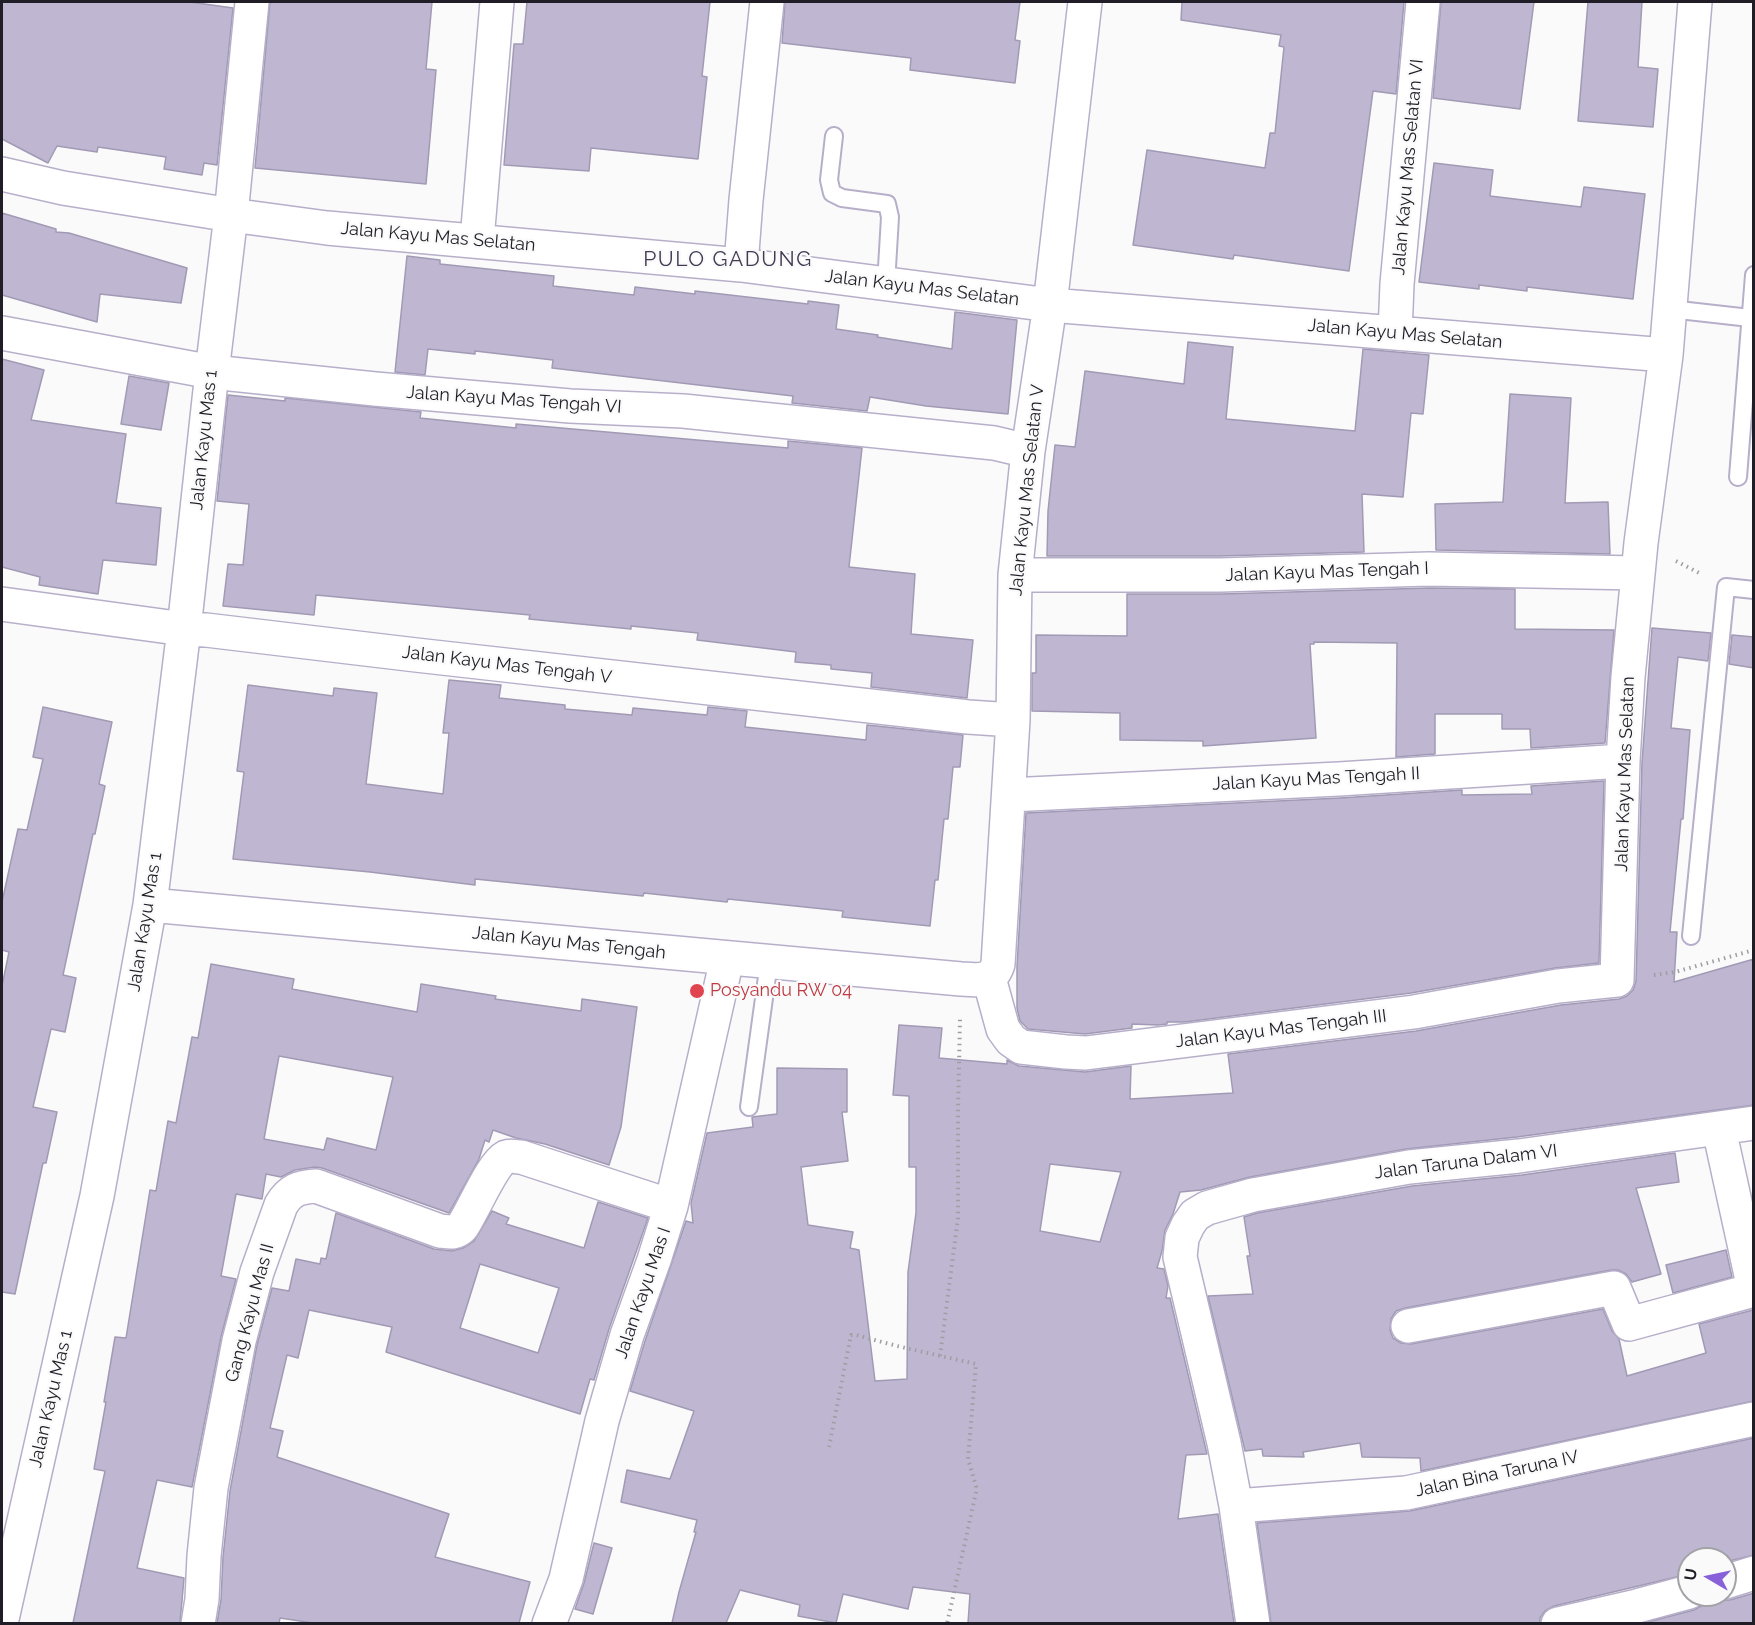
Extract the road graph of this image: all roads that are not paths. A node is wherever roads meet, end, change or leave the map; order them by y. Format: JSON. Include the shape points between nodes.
{"nodes":[{"id":1,"x":252,"y":2,"type":"edge"},
{"id":2,"x":497,"y":2,"type":"edge"},
{"id":3,"x":767,"y":2,"type":"edge"},
{"id":4,"x":1085,"y":2,"type":"edge"},
{"id":5,"x":1423,"y":2,"type":"edge"},
{"id":6,"x":1695,"y":2,"type":"edge"},
{"id":7,"x":834,"y":136,"type":"dead end"},
{"id":8,"x":2,"y":174,"type":"edge"},
{"id":9,"x":231,"y":215,"type":"junction"},
{"id":10,"x":477,"y":240,"type":"junction"},
{"id":11,"x":741,"y":265,"type":"junction"},
{"id":12,"x":1754,"y":275,"type":"edge"},
{"id":13,"x":886,"y":284,"type":"junction"},
{"id":14,"x":1050,"y":305,"type":"junction"},
{"id":15,"x":1670,"y":309,"type":"junction"},
{"id":16,"x":1750,"y":318,"type":"junction"},
{"id":17,"x":2,"y":333,"type":"edge"},
{"id":18,"x":1395,"y":333,"type":"junction"},
{"id":19,"x":1666,"y":355,"type":"junction"},
{"id":20,"x":212,"y":372,"type":"junction"},
{"id":21,"x":1028,"y":451,"type":"junction"},
{"id":22,"x":1738,"y":477,"type":"dead end"},
{"id":23,"x":1640,"y":558,"type":"junction"},
{"id":24,"x":1015,"y":575,"type":"junction"},
{"id":25,"x":1754,"y":590,"type":"edge"},
{"id":26,"x":2,"y":604,"type":"edge"},
{"id":27,"x":184,"y":629,"type":"junction"},
{"id":28,"x":1013,"y":720,"type":"junction"},
{"id":29,"x":1623,"y":761,"type":"junction"},
{"id":30,"x":1008,"y":795,"type":"junction"},
{"id":31,"x":150,"y":905,"type":"junction"},
{"id":32,"x":1691,"y":936,"type":"dead end"},
{"id":33,"x":727,"y":959,"type":"junction"},
{"id":34,"x":769,"y":962,"type":"junction"},
{"id":35,"x":975,"y":978,"type":"junction"},
{"id":36,"x":1617,"y":980,"type":"joint"},
{"id":37,"x":749,"y":1107,"type":"dead end"},
{"id":38,"x":1754,"y":1123,"type":"edge"},
{"id":39,"x":1719,"y":1128,"type":"junction"},
{"id":40,"x":671,"y":1206,"type":"junction"},
{"id":41,"x":1754,"y":1290,"type":"edge"},
{"id":42,"x":1408,"y":1326,"type":"dead end"},
{"id":43,"x":1754,"y":1419,"type":"edge"},
{"id":44,"x":1236,"y":1506,"type":"junction"},
{"id":45,"x":1754,"y":1573,"type":"edge"},
{"id":46,"x":1737,"y":1578,"type":"edge"},
{"id":47,"x":1677,"y":1595,"type":"edge"},
{"id":48,"x":4,"y":1598,"type":"edge"},
{"id":49,"x":198,"y":1623,"type":"edge"},
{"id":50,"x":549,"y":1623,"type":"edge"},
{"id":51,"x":1253,"y":1623,"type":"edge"},
{"id":52,"x":1558,"y":1623,"type":"edge"}],
"edges":[{"from":1,"to":9,"type":"street","name":"Jalan Kayu Mas 1"},
{"from":2,"to":10,"type":"street"},
{"from":3,"to":11,"type":"street"},
{"from":4,"to":14,"type":"street","name":"Jalan Kayu Mas Selatan V"},
{"from":5,"to":18,"type":"street","name":"Jalan Kayu Mas Selatan VI"},
{"from":6,"to":15,"type":"street","name":"Jalan Kayu Mas Selatan"},
{"from":7,"to":13,"type":"lane","via":[[829,180],[832,193],[887,204],[890,217]]},
{"from":8,"to":9,"type":"street","name":"Jalan Kayu Mas Selatan","via":[[63,188]]},
{"from":9,"to":10,"type":"street","name":"Jalan Kayu Mas Selatan","via":[[327,228]]},
{"from":9,"to":20,"type":"street","name":"Jalan Kayu Mas 1"},
{"from":10,"to":11,"type":"street","name":"Jalan Kayu Mas Selatan"},
{"from":11,"to":13,"type":"street","name":"Jalan Kayu Mas Selatan"},
{"from":12,"to":16,"type":"lane"},
{"from":13,"to":14,"type":"street","name":"Jalan Kayu Mas Selatan"},
{"from":14,"to":18,"type":"street","name":"Jalan Kayu Mas Selatan"},
{"from":14,"to":21,"type":"street","name":"Jalan Kayu Mas Selatan V"},
{"from":15,"to":16,"type":"lane"},
{"from":15,"to":19,"type":"street","name":"Jalan Kayu Mas Selatan"},
{"from":16,"to":22,"type":"lane"},
{"from":17,"to":20,"type":"street","name":"Jalan Kayu Mas Tengah VI"},
{"from":18,"to":19,"type":"street","name":"Jalan Kayu Mas Selatan"},
{"from":19,"to":23,"type":"street","name":"Jalan Kayu Mas Selatan"},
{"from":20,"to":21,"type":"street","name":"Jalan Kayu Mas Tengah VI","via":[[570,406],[682,411],[994,444]]},
{"from":20,"to":27,"type":"street","name":"Jalan Kayu Mas 1"},
{"from":21,"to":24,"type":"street","name":"Jalan Kayu Mas Selatan V"},
{"from":23,"to":24,"type":"street","name":"Jalan Kayu Mas Tengah I","via":[[1220,575]]},
{"from":23,"to":29,"type":"street","name":"Jalan Kayu Mas Selatan"},
{"from":24,"to":28,"type":"street","name":"Jalan Kayu Mas Selatan V"},
{"from":25,"to":32,"type":"lane","via":[[1726,587]]},
{"from":26,"to":27,"type":"street","name":"Jalan Kayu Mas Tengah V"},
{"from":27,"to":28,"type":"street","name":"Jalan Kayu Mas Tengah V"},
{"from":27,"to":31,"type":"street","name":"Jalan Kayu Mas 1"},
{"from":28,"to":30,"type":"street","name":"Jalan Kayu Mas Selatan V"},
{"from":29,"to":30,"type":"street","name":"Jalan Kayu Mas Tengah II"},
{"from":29,"to":36,"type":"street","name":"Jalan Kayu Mas Selatan"},
{"from":30,"to":35,"type":"street","name":"Jalan Kayu Mas Selatan V","via":[[998,964],[996,972]]},
{"from":31,"to":33,"type":"street","name":"Jalan Kayu Mas Tengah"},
{"from":31,"to":48,"type":"street","name":"Jalan Kayu Mas 1","via":[[97,1196]]},
{"from":33,"to":34,"type":"street","name":"Jalan Kayu Mas Tengah"},
{"from":33,"to":40,"type":"street","name":"Jalan Kayu Mas I"},
{"from":34,"to":35,"type":"street","name":"Jalan Kayu Mas Tengah"},
{"from":34,"to":37,"type":"lane"},
{"from":35,"to":36,"type":"street","name":"Jalan Kayu Mas Tengah III","via":[[1011,1040],[1021,1047],[1066,1053],[1414,1012],[1558,986]]},
{"from":38,"to":39,"type":"street","name":"Jalan Taruna Dalam VI"},
{"from":39,"to":41,"type":"street"},
{"from":39,"to":44,"type":"street","name":"Jalan Taruna Dalam VI","via":[[1409,1167],[1253,1195],[1195,1215],[1182,1238],[1180,1257]]},
{"from":40,"to":49,"type":"street","name":"Gang Kayu Mas II","via":[[512,1156],[504,1158],[495,1169],[462,1227],[452,1233],[316,1186],[287,1194],[256,1272],[239,1341],[211,1488]]},
{"from":40,"to":50,"type":"street","name":"Jalan Kayu Mas I","via":[[627,1335],[602,1421],[566,1579]]},
{"from":41,"to":42,"type":"street","via":[[1629,1323],[1614,1288]]},
{"from":43,"to":44,"type":"street","name":"Jalan Bina Taruna IV","via":[[1406,1493]]},
{"from":44,"to":51,"type":"street"},
{"from":45,"to":46,"type":"street"},
{"from":47,"to":52,"type":"street"}]}
